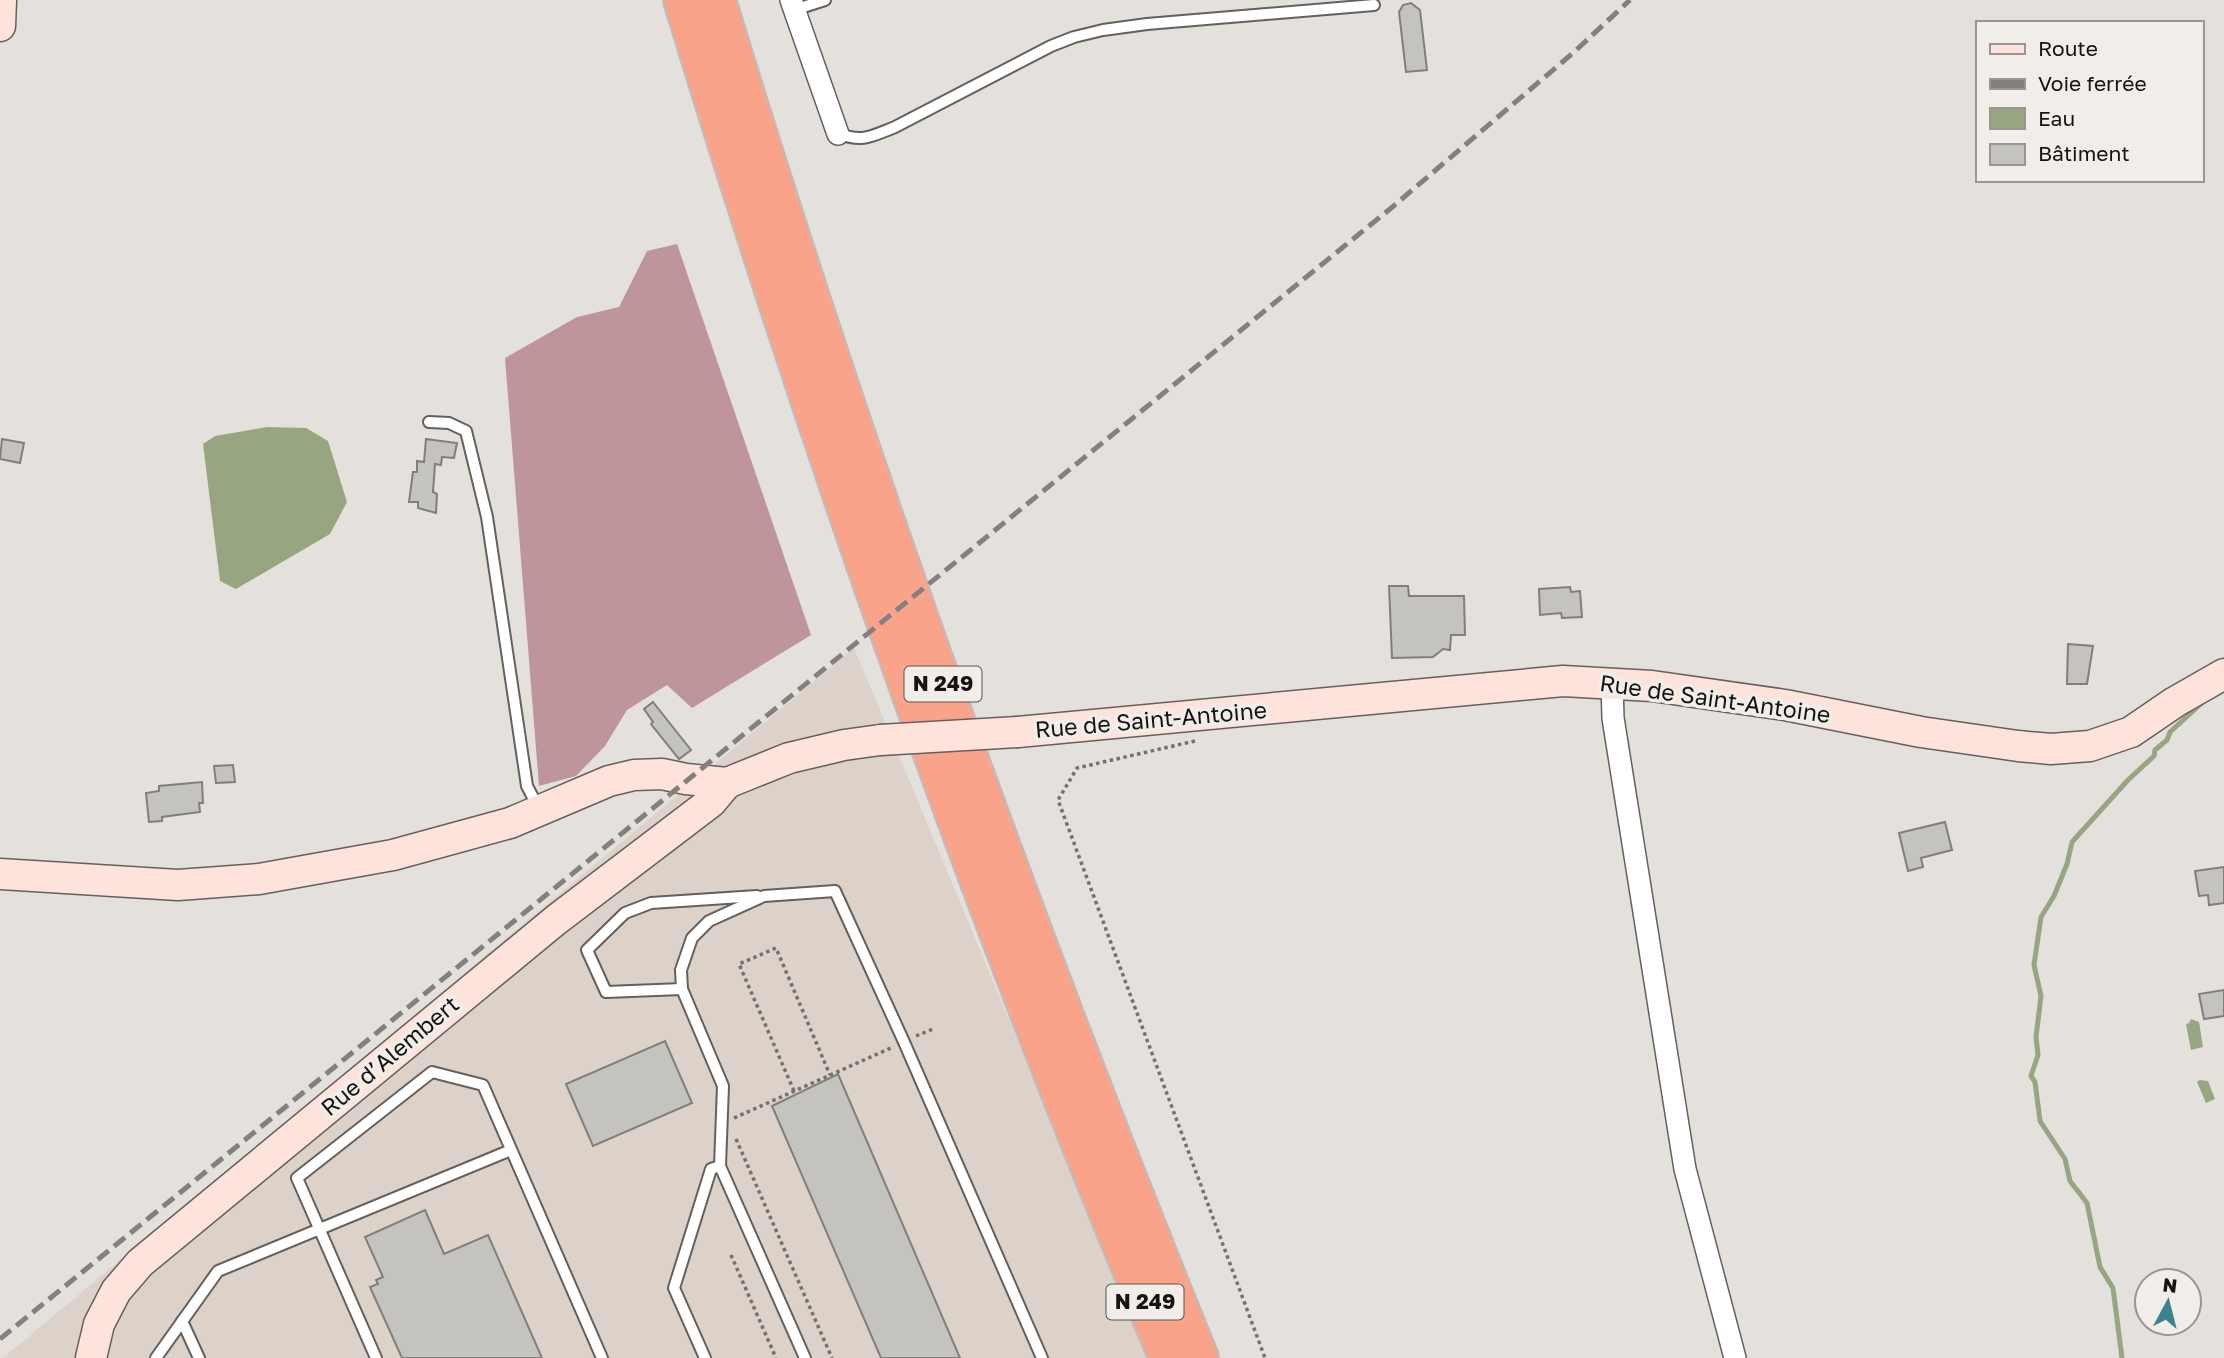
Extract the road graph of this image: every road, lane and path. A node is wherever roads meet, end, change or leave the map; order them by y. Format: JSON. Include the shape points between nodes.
{"nodes":[{"id":1,"x":683,"y":0,"type":"edge"},
{"id":2,"x":716,"y":0,"type":"edge"},
{"id":3,"x":825,"y":0,"type":"edge"},
{"id":4,"x":793,"y":5,"type":"edge"},
{"id":5,"x":1374,"y":5,"type":"dead end"},
{"id":6,"x":838,"y":134,"type":"joint"},
{"id":7,"x":429,"y":422,"type":"dead end"},
{"id":8,"x":2224,"y":674,"type":"edge"},
{"id":9,"x":1612,"y":683,"type":"junction"},
{"id":10,"x":1199,"y":740,"type":"dead end"},
{"id":11,"x":727,"y":783,"type":"junction"},
{"id":12,"x":541,"y":811,"type":"junction"},
{"id":13,"x":0,"y":874,"type":"edge"},
{"id":14,"x":764,"y":895,"type":"junction"},
{"id":15,"x":682,"y":989,"type":"junction"},
{"id":16,"x":933,"y":1029,"type":"dead end"},
{"id":17,"x":904,"y":1042,"type":"junction"},
{"id":18,"x":830,"y":1075,"type":"junction"},
{"id":19,"x":794,"y":1091,"type":"junction"},
{"id":20,"x":725,"y":1122,"type":"junction"},
{"id":21,"x":511,"y":1150,"type":"junction"},
{"id":22,"x":720,"y":1166,"type":"junction"},
{"id":23,"x":320,"y":1229,"type":"junction"},
{"id":24,"x":1121,"y":1246,"type":"junction"},
{"id":25,"x":731,"y":1255,"type":"dead end"},
{"id":26,"x":182,"y":1321,"type":"junction"},
{"id":27,"x":91,"y":1358,"type":"edge"},
{"id":28,"x":156,"y":1358,"type":"edge"},
{"id":29,"x":199,"y":1358,"type":"edge"},
{"id":30,"x":376,"y":1358,"type":"edge"},
{"id":31,"x":602,"y":1358,"type":"edge"},
{"id":32,"x":705,"y":1358,"type":"edge"},
{"id":33,"x":776,"y":1358,"type":"edge"},
{"id":34,"x":805,"y":1358,"type":"edge"},
{"id":35,"x":832,"y":1358,"type":"edge"},
{"id":36,"x":1042,"y":1358,"type":"edge"},
{"id":37,"x":1150,"y":1358,"type":"edge"},
{"id":38,"x":1169,"y":1358,"type":"edge"},
{"id":39,"x":1199,"y":1358,"type":"edge"},
{"id":40,"x":1265,"y":1358,"type":"edge"},
{"id":41,"x":1735,"y":1358,"type":"edge"}],
"edges":[{"from":1,"to":24,"type":"highway","number":"N 249","via":[[868,569]]},
{"from":2,"to":39,"type":"highway","number":"N 249","via":[[905,581],[1047,972]]},
{"from":3,"to":4,"type":"lane"},
{"from":4,"to":6,"type":"street"},
{"from":5,"to":6,"type":"lane","via":[[1103,30],[1051,46],[872,137],[857,140]]},
{"from":7,"to":12,"type":"lane","via":[[449,423],[466,431],[487,517],[527,786]]},
{"from":8,"to":9,"type":"street","name":"Rue de Saint-Antoine","via":[[2131,732],[2090,746],[2051,749],[1921,732],[1785,705]]},
{"from":9,"to":11,"type":"street","name":"Rue de Saint-Antoine","bridge":true,"via":[[1563,681],[1018,732],[880,740],[789,758]]},
{"from":9,"to":41,"type":"street","via":[[1613,718],[1685,1170]]},
{"from":10,"to":40,"type":"path","via":[[1077,768],[1058,800]]},
{"from":11,"to":12,"type":"street","via":[[634,775]]},
{"from":11,"to":27,"type":"street","name":"Rue d’Alembert","via":[[711,802],[535,937],[140,1263],[99,1324]]},
{"from":12,"to":13,"type":"street","via":[[393,855],[259,878],[178,885]]},
{"from":14,"to":15,"type":"lane","via":[[709,921],[692,938],[681,970]]},
{"from":14,"to":15,"type":"lane","via":[[651,903],[625,914],[587,950],[606,992]]},
{"from":14,"to":17,"type":"lane","via":[[835,891]]},
{"from":15,"to":20,"type":"lane","via":[[723,1086]]},
{"from":16,"to":17,"type":"path"},
{"from":17,"to":18,"type":"path"},
{"from":17,"to":36,"type":"lane"},
{"from":18,"to":19,"type":"path"},
{"from":18,"to":19,"type":"path","via":[[776,948],[739,964]]},
{"from":19,"to":20,"type":"path"},
{"from":20,"to":22,"type":"lane"},
{"from":20,"to":35,"type":"path"},
{"from":21,"to":23,"type":"lane"},
{"from":21,"to":23,"type":"lane","via":[[483,1085],[432,1072],[297,1178]]},
{"from":21,"to":31,"type":"lane"},
{"from":22,"to":32,"type":"lane","via":[[711,1169],[674,1288]]},
{"from":22,"to":34,"type":"lane"},
{"from":23,"to":26,"type":"lane","via":[[218,1271]]},
{"from":23,"to":30,"type":"lane"},
{"from":24,"to":37,"type":"highway","number":"N 249","via":[[1120,1277]]},
{"from":24,"to":38,"type":"highway","number":"N 249"},
{"from":25,"to":33,"type":"path"},
{"from":26,"to":28,"type":"lane"},
{"from":26,"to":29,"type":"lane"}]}
